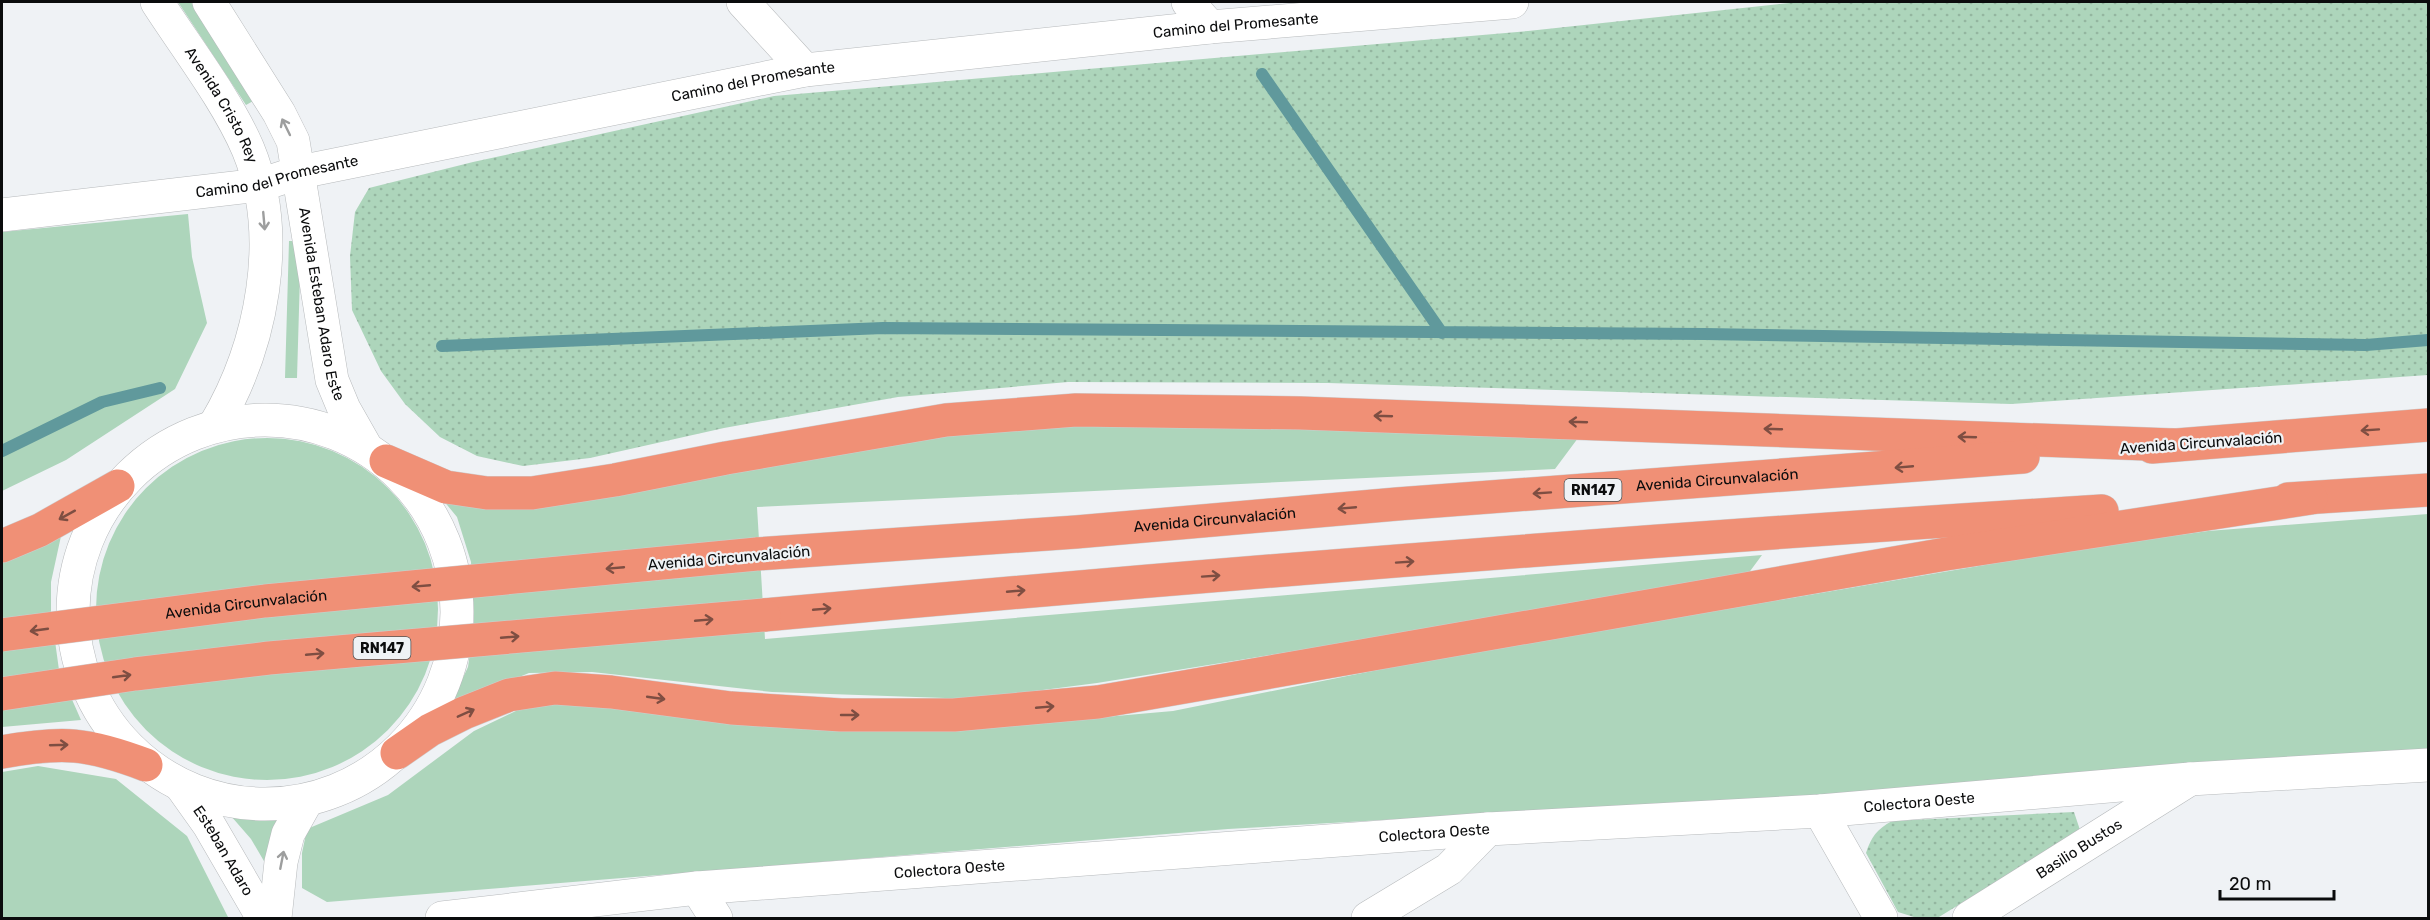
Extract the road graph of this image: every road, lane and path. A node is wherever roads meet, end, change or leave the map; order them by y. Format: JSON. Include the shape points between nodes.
{"nodes":[{"id":1,"x":157,"y":2,"type":"edge"},
{"id":2,"x":209,"y":2,"type":"edge"},
{"id":3,"x":743,"y":2,"type":"edge"},
{"id":4,"x":1188,"y":2,"type":"edge"},
{"id":5,"x":1512,"y":2,"type":"edge"},
{"id":6,"x":1210,"y":27,"type":"junction"},
{"id":7,"x":805,"y":70,"type":"junction"},
{"id":8,"x":300,"y":172,"type":"junction"},
{"id":9,"x":260,"y":185,"type":"junction"},
{"id":10,"x":2,"y":215,"type":"edge"},
{"id":11,"x":215,"y":425,"type":"junction"},
{"id":12,"x":2428,"y":426,"type":"edge"},
{"id":13,"x":2173,"y":445,"type":"junction"},
{"id":14,"x":376,"y":454,"type":"junction"},
{"id":15,"x":118,"y":486,"type":"junction"},
{"id":16,"x":2428,"y":490,"type":"edge"},
{"id":17,"x":2311,"y":498,"type":"junction"},
{"id":18,"x":2,"y":546,"type":"edge"},
{"id":19,"x":2,"y":635,"type":"edge"},
{"id":20,"x":2,"y":694,"type":"edge"},
{"id":21,"x":2,"y":752,"type":"edge"},
{"id":22,"x":398,"y":753,"type":"junction"},
{"id":23,"x":146,"y":765,"type":"junction"},
{"id":24,"x":2428,"y":765,"type":"edge"},
{"id":25,"x":2190,"y":779,"type":"junction"},
{"id":26,"x":182,"y":787,"type":"junction"},
{"id":27,"x":306,"y":802,"type":"junction"},
{"id":28,"x":1820,"y":811,"type":"junction"},
{"id":29,"x":1488,"y":829,"type":"junction"},
{"id":30,"x":697,"y":888,"type":"junction"},
{"id":31,"x":263,"y":918,"type":"edge"},
{"id":32,"x":275,"y":918,"type":"edge"},
{"id":33,"x":442,"y":918,"type":"edge"},
{"id":34,"x":716,"y":918,"type":"edge"},
{"id":35,"x":1368,"y":918,"type":"edge"},
{"id":36,"x":1881,"y":918,"type":"edge"},
{"id":37,"x":1969,"y":918,"type":"edge"}],
"edges":[{"from":1,"to":9,"type":"street","name":"Avenida Cristo Rey","via":[[235,122]]},
{"from":8,"to":2,"type":"street","name":"Avenida Esteban Adaro Este","one_way":true,"via":[[293,141],[279,113]]},
{"from":3,"to":7,"type":"street"},
{"from":4,"to":6,"type":"street"},
{"from":5,"to":6,"type":"street","name":"Camino del Promesante"},
{"from":6,"to":7,"type":"street","name":"Camino del Promesante"},
{"from":7,"to":8,"type":"street","name":"Camino del Promesante"},
{"from":8,"to":9,"type":"street","name":"Camino del Promesante"},
{"from":8,"to":14,"type":"street","name":"Avenida Esteban Adaro Este","via":[[332,380],[344,409]]},
{"from":9,"to":10,"type":"street","name":"Camino del Promesante"},
{"from":9,"to":11,"type":"street","name":"Avenida Cristo Rey","one_way":true,"via":[[265,262],[256,323],[236,384]]},
{"from":11,"to":14,"type":"street","via":[[267,418],[318,426]]},
{"from":11,"to":15,"type":"street","via":[[162,448]]},
{"from":12,"to":13,"type":"highway","name":"Avenida Circunvalación","number":"RN147","one_way":true},
{"from":13,"to":14,"type":"highway","one_way":true,"via":[[1417,417],[1077,410],[946,420],[532,493],[487,493],[446,487]]},
{"from":13,"to":19,"type":"highway","name":"Avenida Circunvalación","number":"RN147","one_way":true,"bridge":true,"via":[[757,554],[265,601]]},
{"from":14,"to":22,"type":"street","via":[[419,495],[442,536],[455,581],[457,628],[447,674],[427,716]]},
{"from":15,"to":18,"type":"highway","one_way":true,"via":[[40,530]]},
{"from":15,"to":23,"type":"street","via":[[86,539],[72,600],[78,662],[104,719]]},
{"from":16,"to":17,"type":"highway","number":"RN147"},
{"from":20,"to":17,"type":"highway","number":"RN147","one_way":true,"bridge":true,"via":[[269,658],[1084,585],[1807,530]]},
{"from":22,"to":17,"type":"highway","one_way":true,"via":[[430,730],[464,713],[509,695],[555,688],[731,708],[841,715],[954,715],[1098,702],[1934,556]]},
{"from":21,"to":23,"type":"highway","one_way":true,"via":[[75,744]]},
{"from":22,"to":27,"type":"street","via":[[370,775]]},
{"from":23,"to":26,"type":"street"},
{"from":24,"to":25,"type":"street","name":"Colectora Oeste"},
{"from":25,"to":28,"type":"street","name":"Colectora Oeste"},
{"from":25,"to":37,"type":"street","name":"Basilio Bustos"},
{"from":26,"to":27,"type":"street","via":[[222,801],[253,805]]},
{"from":26,"to":31,"type":"street","name":"Esteban Adaro"},
{"from":32,"to":27,"type":"street","name":"Esteban Adaro","one_way":true,"via":[[288,834]]},
{"from":28,"to":29,"type":"street","name":"Colectora Oeste"},
{"from":28,"to":36,"type":"street"},
{"from":29,"to":30,"type":"street","name":"Colectora Oeste"},
{"from":29,"to":35,"type":"street","via":[[1449,869]]},
{"from":30,"to":33,"type":"street","name":"Colectora Oeste"},
{"from":30,"to":34,"type":"street"}]}
